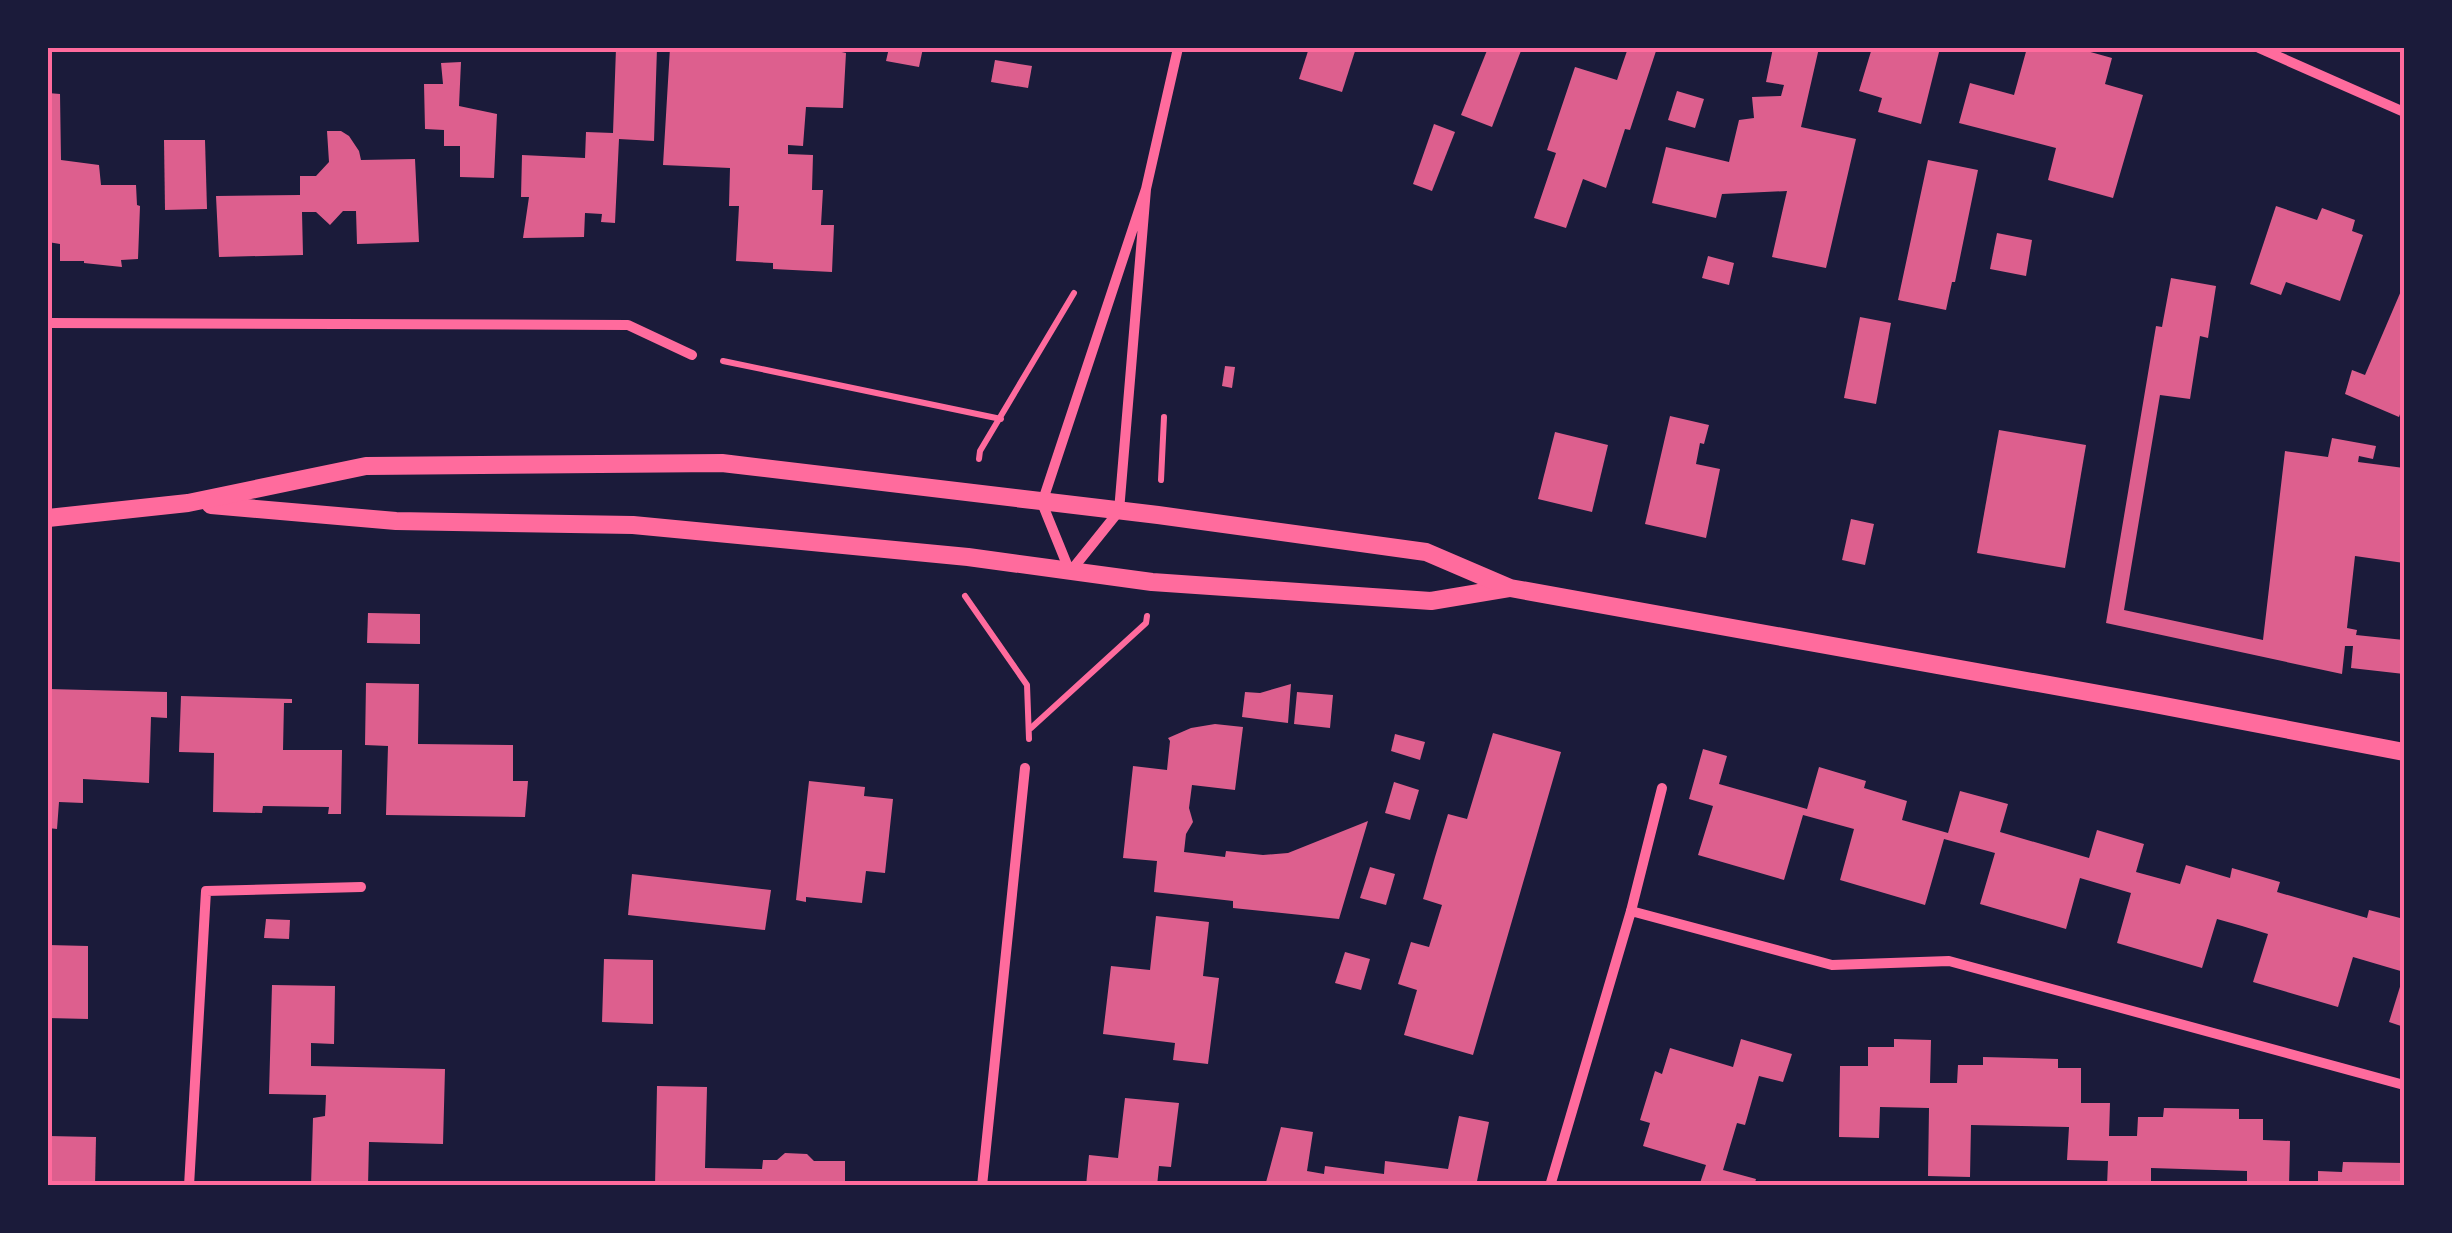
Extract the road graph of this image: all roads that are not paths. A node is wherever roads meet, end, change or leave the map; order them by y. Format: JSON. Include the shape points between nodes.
{"nodes":[{"id":1,"x":1178,"y":48,"type":"edge"},
{"id":2,"x":2259,"y":48,"type":"edge"},
{"id":3,"x":2404,"y":112,"type":"edge"},
{"id":4,"x":1146,"y":189,"type":"junction"},
{"id":5,"x":48,"y":322,"type":"edge"},
{"id":6,"x":692,"y":355,"type":"road end"},
{"id":7,"x":188,"y":503,"type":"junction"},
{"id":8,"x":1042,"y":503,"type":"junction"},
{"id":9,"x":1119,"y":511,"type":"junction"},
{"id":10,"x":48,"y":518,"type":"edge"},
{"id":11,"x":1070,"y":572,"type":"junction"},
{"id":12,"x":1510,"y":588,"type":"junction"},
{"id":13,"x":2404,"y":752,"type":"edge"},
{"id":14,"x":1025,"y":768,"type":"dead end"},
{"id":15,"x":1662,"y":788,"type":"dead end"},
{"id":16,"x":361,"y":887,"type":"dead end"},
{"id":17,"x":1631,"y":911,"type":"junction"},
{"id":18,"x":2404,"y":1085,"type":"edge"},
{"id":19,"x":190,"y":1186,"type":"edge"},
{"id":20,"x":982,"y":1186,"type":"edge"},
{"id":21,"x":1550,"y":1186,"type":"edge"}],
"edges":[{"from":1,"to":4,"type":"street"},
{"from":2,"to":3,"type":"street"},
{"from":4,"to":8,"type":"street"},
{"from":4,"to":9,"type":"street"},
{"from":5,"to":6,"type":"street","via":[[628,325]]},
{"from":7,"to":8,"type":"street","via":[[366,466],[722,463]]},
{"from":7,"to":10,"type":"street"},
{"from":7,"to":11,"type":"street","via":[[396,521],[633,525]]},
{"from":8,"to":9,"type":"street"},
{"from":8,"to":11,"type":"street"},
{"from":9,"to":11,"type":"street"},
{"from":9,"to":12,"type":"street","via":[[1426,552]]},
{"from":11,"to":12,"type":"street","via":[[1432,601]]},
{"from":12,"to":13,"type":"street"},
{"from":14,"to":20,"type":"street"},
{"from":15,"to":17,"type":"street"},
{"from":16,"to":19,"type":"street","via":[[206,891]]},
{"from":17,"to":18,"type":"street","via":[[1832,965],[1949,961]]},
{"from":17,"to":21,"type":"street"}]}
